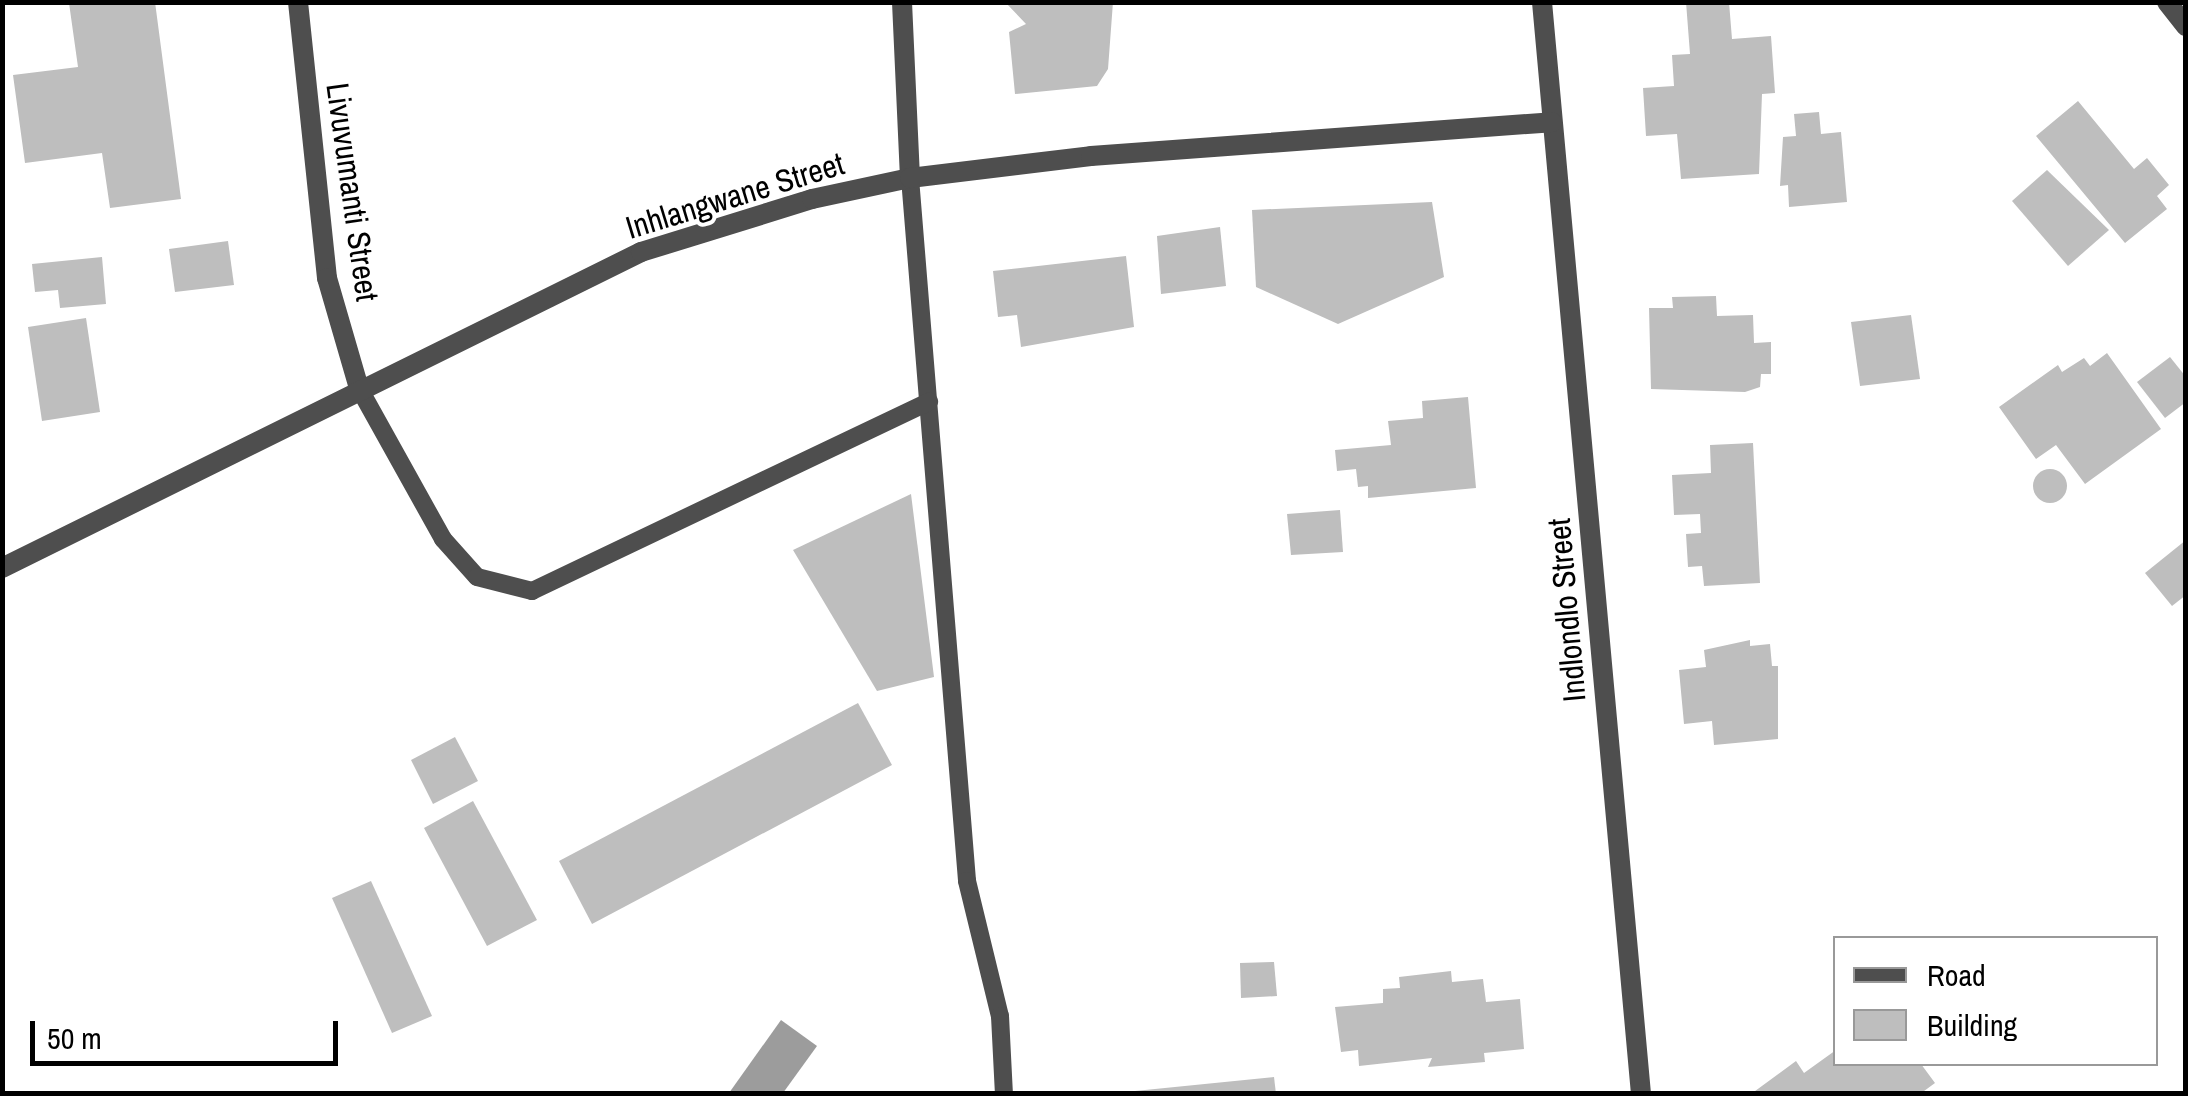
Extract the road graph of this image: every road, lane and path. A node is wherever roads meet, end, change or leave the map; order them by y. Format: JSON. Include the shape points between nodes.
{"nodes":[{"id":1,"x":298,"y":2,"type":"edge"},
{"id":2,"x":902,"y":2,"type":"edge"},
{"id":3,"x":1542,"y":2,"type":"edge"},
{"id":4,"x":2167,"y":2,"type":"edge"},
{"id":5,"x":2186,"y":26,"type":"edge"},
{"id":6,"x":1552,"y":122,"type":"junction"},
{"id":7,"x":910,"y":178,"type":"junction"},
{"id":8,"x":360,"y":388,"type":"junction"},
{"id":9,"x":929,"y":402,"type":"junction"},
{"id":10,"x":2,"y":568,"type":"edge"},
{"id":11,"x":1004,"y":1094,"type":"edge"},
{"id":12,"x":1641,"y":1094,"type":"edge"}],
"edges":[{"from":1,"to":8,"type":"street","name":"Livuvumanti Street","via":[[327,278]]},
{"from":2,"to":7,"type":"street"},
{"from":3,"to":6,"type":"street","name":"Indlondlo Street"},
{"from":4,"to":5,"type":"street"},
{"from":6,"to":7,"type":"street","name":"Inhlangwane Street","via":[[1091,156]]},
{"from":6,"to":12,"type":"street","name":"Indlondlo Street"},
{"from":7,"to":8,"type":"street","name":"Inhlangwane Street","via":[[812,199],[641,252]]},
{"from":7,"to":9,"type":"lane"},
{"from":8,"to":9,"type":"lane","via":[[443,539],[477,576],[532,592]]},
{"from":8,"to":10,"type":"street","name":"Inhlangwane Street"},
{"from":9,"to":11,"type":"lane","via":[[967,882],[1000,1016]]}]}
